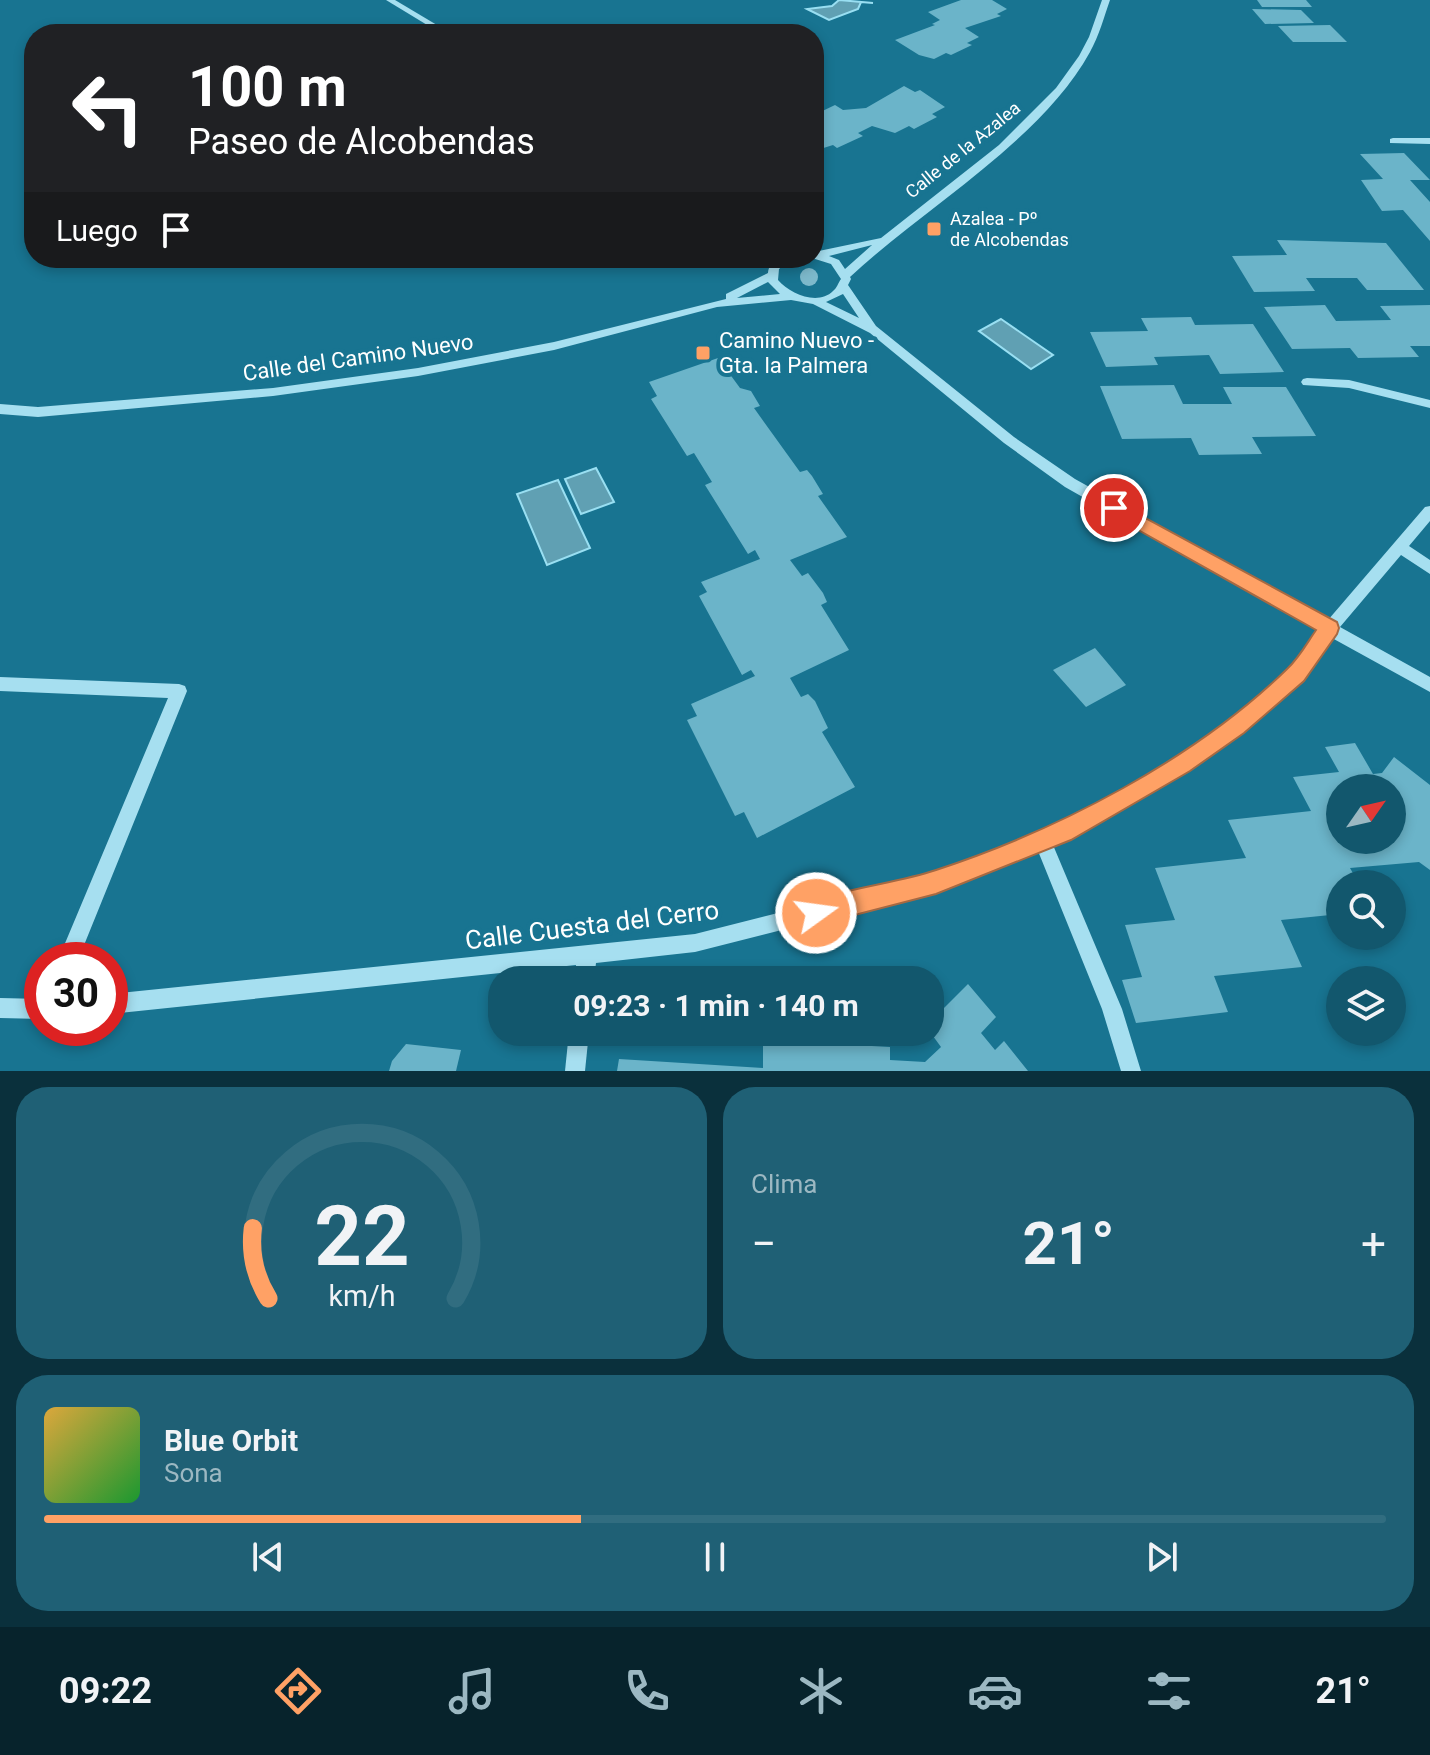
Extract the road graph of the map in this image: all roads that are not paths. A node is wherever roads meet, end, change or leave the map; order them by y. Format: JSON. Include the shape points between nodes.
{"nodes":[{"id":1,"x":390,"y":0,"type":"edge"},
{"id":2,"x":1106,"y":0,"type":"edge"},
{"id":3,"x":431,"y":24,"type":"edge"},
{"id":4,"x":1393,"y":141,"type":"dead end"},
{"id":5,"x":1430,"y":141,"type":"edge"},
{"id":6,"x":882,"y":239,"type":"junction"},
{"id":7,"x":824,"y":253,"type":"edge"},
{"id":8,"x":824,"y":258,"type":"edge"},
{"id":9,"x":770,"y":268,"type":"edge"},
{"id":10,"x":771,"y":268,"type":"edge"},
{"id":11,"x":845,"y":281,"type":"junction"},
{"id":12,"x":790,"y":297,"type":"junction"},
{"id":13,"x":816,"y":301,"type":"junction"},
{"id":14,"x":717,"y":303,"type":"junction"},
{"id":15,"x":874,"y":330,"type":"junction"},
{"id":16,"x":1307,"y":382,"type":"dead end"},
{"id":17,"x":1430,"y":404,"type":"edge"},
{"id":18,"x":0,"y":409,"type":"edge"},
{"id":19,"x":1430,"y":511,"type":"edge"},
{"id":20,"x":1401,"y":548,"type":"junction"},
{"id":21,"x":1430,"y":568,"type":"edge"},
{"id":22,"x":1330,"y":628,"type":"junction"},
{"id":23,"x":0,"y":684,"type":"edge"},
{"id":24,"x":1430,"y":685,"type":"edge"},
{"id":25,"x":1042,"y":840,"type":"junction"},
{"id":26,"x":75,"y":942,"type":"edge"},
{"id":27,"x":587,"y":955,"type":"junction"},
{"id":28,"x":586,"y":966,"type":"edge"},
{"id":29,"x":128,"y":1002,"type":"edge"},
{"id":30,"x":0,"y":1008,"type":"edge"},
{"id":31,"x":24,"y":1009,"type":"edge"},
{"id":32,"x":578,"y":1046,"type":"edge"},
{"id":33,"x":575,"y":1071,"type":"edge"},
{"id":34,"x":1131,"y":1071,"type":"edge"}],
"edges":[{"from":1,"to":3,"type":"street"},
{"from":2,"to":6,"type":"street","name":"Calle de la Azalea","via":[[1084,56],[1025,128]]},
{"from":4,"to":5,"type":"street"},
{"from":6,"to":7,"type":"street","name":"Calle de la Azalea"},
{"from":6,"to":11,"type":"street","name":"Calle de la Azalea"},
{"from":8,"to":11,"type":"street","via":[[835,262]]},
{"from":9,"to":14,"type":"street","name":"Calle del Camino Nuevo"},
{"from":10,"to":12,"type":"street","via":[[778,288]]},
{"from":11,"to":13,"type":"street","name":"Calle de la Azalea","via":[[833,296]]},
{"from":11,"to":15,"type":"street"},
{"from":12,"to":13,"type":"street","name":"Calle del Camino Nuevo"},
{"from":12,"to":14,"type":"street","name":"Calle del Camino Nuevo"},
{"from":13,"to":15,"type":"street","name":"Calle del Camino Nuevo"},
{"from":14,"to":18,"type":"street","name":"Calle del Camino Nuevo","via":[[554,346],[418,372],[257,394],[38,412]]},
{"from":15,"to":22,"type":"street","via":[[1070,483]]},
{"from":16,"to":17,"type":"street","via":[[1349,384]]},
{"from":19,"to":20,"type":"street","name":"Calle Cuesta del Cerro"},
{"from":20,"to":21,"type":"street"},
{"from":20,"to":22,"type":"street","name":"Calle Cuesta del Cerro"},
{"from":22,"to":24,"type":"street"},
{"from":22,"to":25,"type":"street","name":"Calle Cuesta del Cerro","via":[[1297,674],[1236,726],[1183,763]]},
{"from":23,"to":26,"type":"street","via":[[179,691]]},
{"from":25,"to":27,"type":"street","name":"Calle Cuesta del Cerro","via":[[936,882],[741,932],[695,943]]},
{"from":25,"to":34,"type":"street","via":[[1112,1009]]},
{"from":27,"to":28,"type":"street"},
{"from":27,"to":29,"type":"street","name":"Calle Cuesta del Cerro"},
{"from":30,"to":31,"type":"street"},
{"from":32,"to":33,"type":"street"}]}
